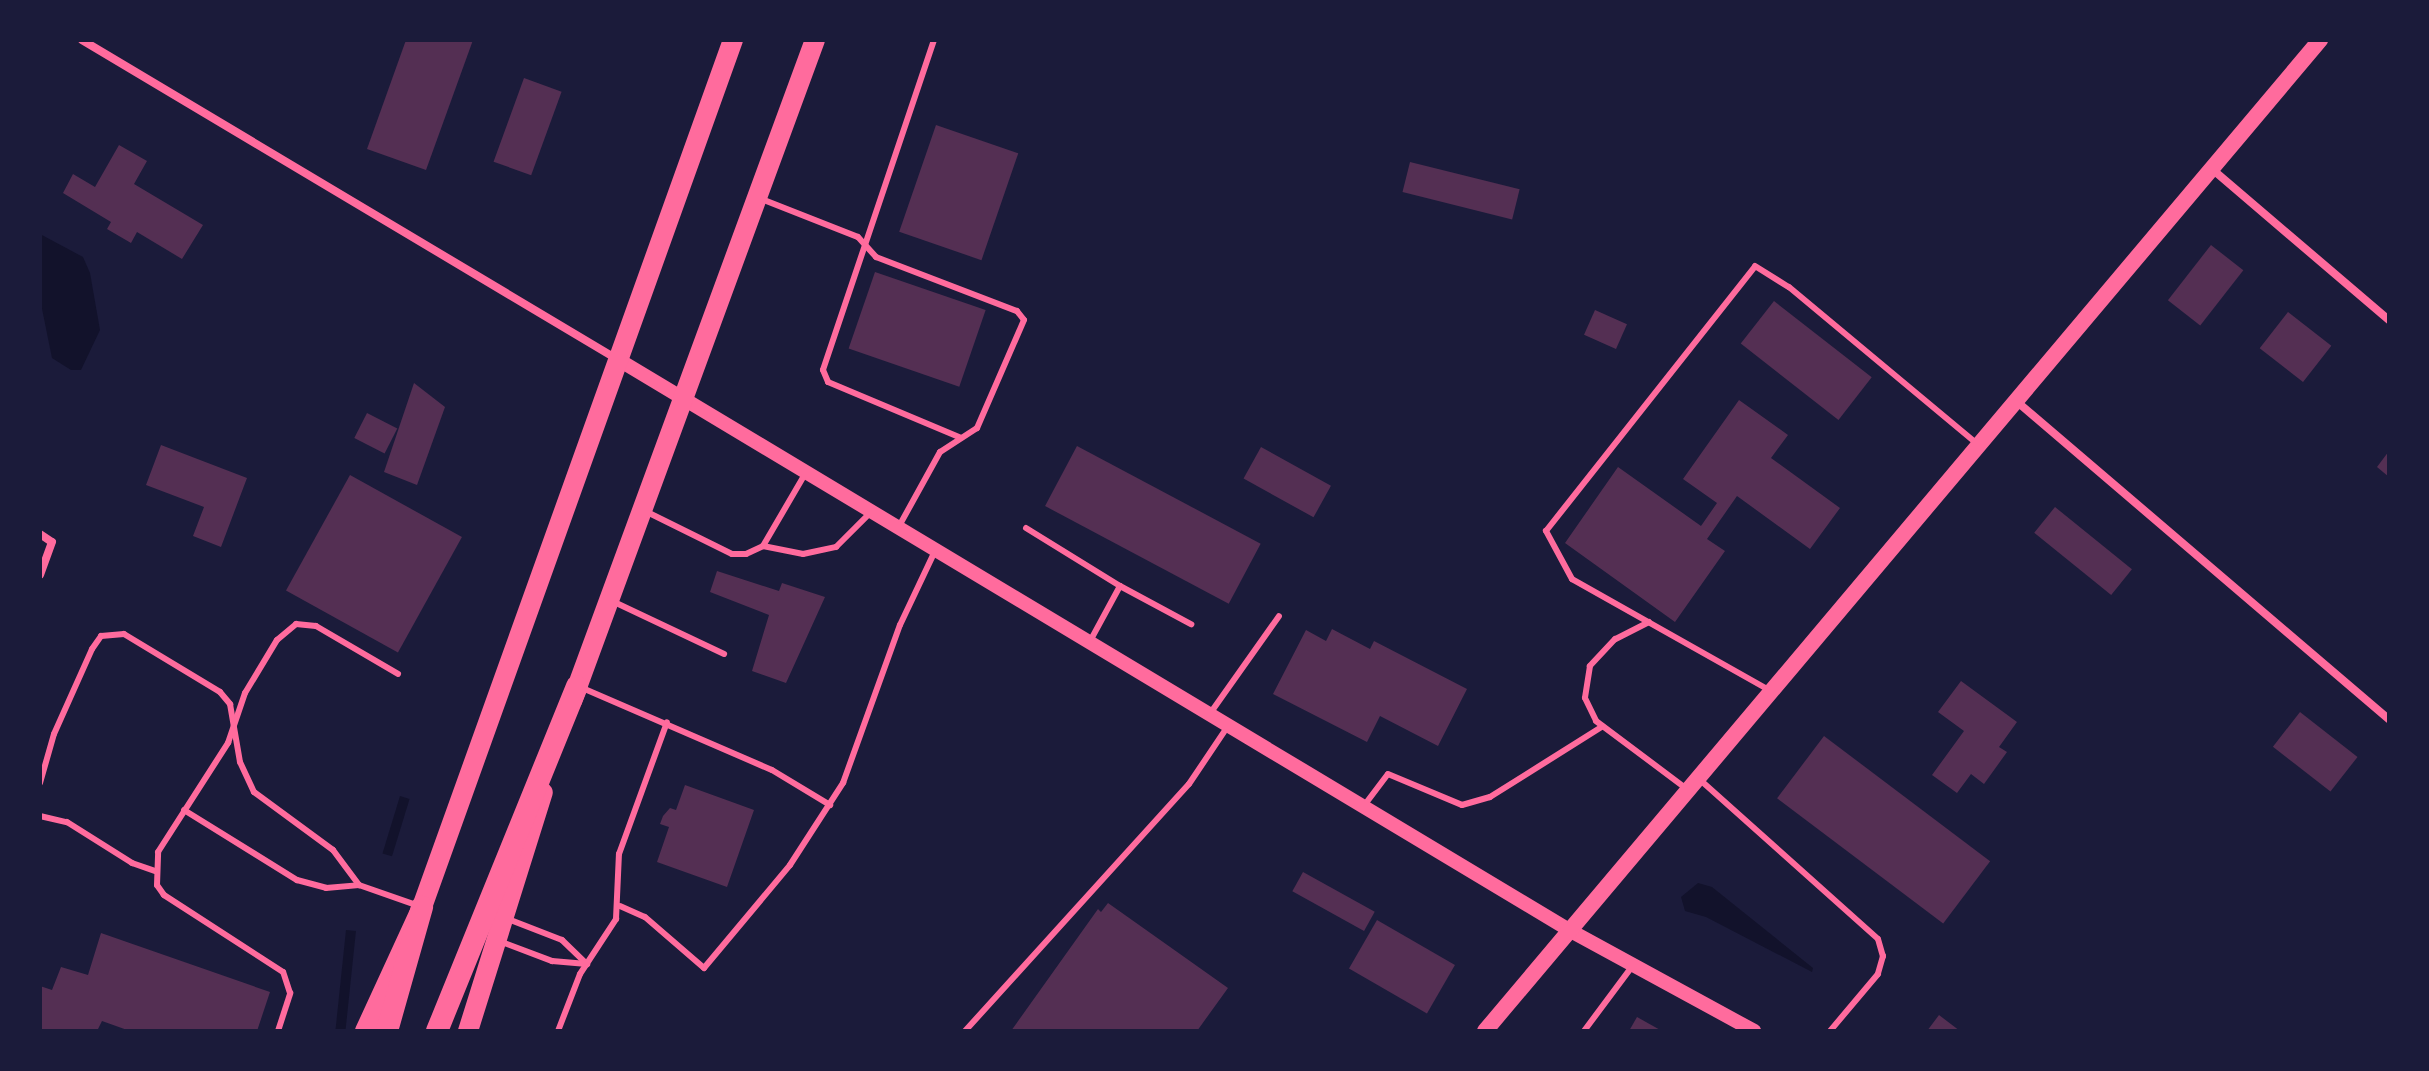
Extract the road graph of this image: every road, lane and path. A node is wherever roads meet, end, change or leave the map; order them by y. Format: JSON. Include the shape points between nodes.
{"nodes":[{"id":1,"x":82,"y":40,"type":"edge"},
{"id":2,"x":733,"y":40,"type":"edge"},
{"id":3,"x":815,"y":40,"type":"edge"},
{"id":4,"x":934,"y":40,"type":"edge"},
{"id":5,"x":2320,"y":40,"type":"edge"},
{"id":6,"x":2212,"y":169,"type":"junction"},
{"id":7,"x":757,"y":197,"type":"junction"},
{"id":8,"x":863,"y":243,"type":"junction"},
{"id":9,"x":2389,"y":320,"type":"edge"},
{"id":10,"x":619,"y":360,"type":"junction"},
{"id":11,"x":683,"y":399,"type":"junction"},
{"id":12,"x":2014,"y":399,"type":"junction"},
{"id":13,"x":961,"y":438,"type":"junction"},
{"id":14,"x":1976,"y":443,"type":"junction"},
{"id":15,"x":806,"y":473,"type":"junction"},
{"id":16,"x":642,"y":509,"type":"junction"},
{"id":17,"x":871,"y":512,"type":"junction"},
{"id":18,"x":898,"y":528,"type":"junction"},
{"id":19,"x":1026,"y":528,"type":"dead end"},
{"id":20,"x":40,"y":534,"type":"edge"},
{"id":21,"x":763,"y":546,"type":"junction"},
{"id":22,"x":935,"y":551,"type":"junction"},
{"id":23,"x":40,"y":575,"type":"edge"},
{"id":24,"x":1120,"y":586,"type":"junction"},
{"id":25,"x":609,"y":599,"type":"junction"},
{"id":26,"x":1279,"y":616,"type":"dead end"},
{"id":27,"x":1649,"y":622,"type":"junction"},
{"id":28,"x":1191,"y":624,"type":"dead end"},
{"id":29,"x":1089,"y":643,"type":"junction"},
{"id":30,"x":724,"y":654,"type":"dead end"},
{"id":31,"x":398,"y":674,"type":"dead end"},
{"id":32,"x":577,"y":686,"type":"junction"},
{"id":33,"x":1769,"y":690,"type":"junction"},
{"id":34,"x":1209,"y":715,"type":"junction"},
{"id":35,"x":2389,"y":719,"type":"edge"},
{"id":36,"x":667,"y":722,"type":"junction"},
{"id":37,"x":1228,"y":726,"type":"junction"},
{"id":38,"x":1603,"y":726,"type":"junction"},
{"id":39,"x":234,"y":727,"type":"junction"},
{"id":40,"x":40,"y":783,"type":"edge"},
{"id":41,"x":1692,"y":783,"type":"junction"},
{"id":42,"x":830,"y":805,"type":"junction"},
{"id":43,"x":1363,"y":807,"type":"junction"},
{"id":44,"x":184,"y":810,"type":"junction"},
{"id":45,"x":40,"y":816,"type":"edge"},
{"id":46,"x":155,"y":871,"type":"junction"},
{"id":47,"x":359,"y":885,"type":"junction"},
{"id":48,"x":620,"y":906,"type":"junction"},
{"id":49,"x":422,"y":907,"type":"junction"},
{"id":50,"x":504,"y":917,"type":"junction"},
{"id":51,"x":1569,"y":930,"type":"junction"},
{"id":52,"x":497,"y":940,"type":"junction"},
{"id":53,"x":587,"y":964,"type":"junction"},
{"id":54,"x":1634,"y":964,"type":"junction"},
{"id":55,"x":278,"y":1031,"type":"edge"},
{"id":56,"x":365,"y":1031,"type":"edge"},
{"id":57,"x":387,"y":1031,"type":"edge"},
{"id":58,"x":437,"y":1031,"type":"edge"},
{"id":59,"x":468,"y":1031,"type":"edge"},
{"id":60,"x":558,"y":1031,"type":"edge"},
{"id":61,"x":965,"y":1031,"type":"edge"},
{"id":62,"x":1485,"y":1031,"type":"edge"},
{"id":63,"x":1584,"y":1031,"type":"edge"},
{"id":64,"x":1754,"y":1031,"type":"edge"},
{"id":65,"x":1830,"y":1031,"type":"edge"}],
"edges":[{"from":1,"to":10,"type":"street"},
{"from":2,"to":10,"type":"highway"},
{"from":3,"to":7,"type":"highway"},
{"from":4,"to":8,"type":"lane"},
{"from":5,"to":6,"type":"main road"},
{"from":6,"to":9,"type":"street"},
{"from":6,"to":12,"type":"main road"},
{"from":7,"to":8,"type":"lane"},
{"from":7,"to":11,"type":"highway"},
{"from":8,"to":13,"type":"lane","via":[[823,370],[828,382]]},
{"from":8,"to":13,"type":"lane","via":[[876,257],[1017,311],[1024,320],[977,428]]},
{"from":10,"to":11,"type":"street"},
{"from":10,"to":49,"type":"highway"},
{"from":11,"to":15,"type":"street"},
{"from":11,"to":16,"type":"highway"},
{"from":12,"to":14,"type":"main road"},
{"from":12,"to":35,"type":"street"},
{"from":13,"to":18,"type":"lane","via":[[940,452]]},
{"from":14,"to":27,"type":"lane","via":[[1789,287],[1755,266],[1546,531],[1572,579]]},
{"from":14,"to":33,"type":"main road"},
{"from":15,"to":17,"type":"street"},
{"from":15,"to":21,"type":"lane"},
{"from":16,"to":21,"type":"lane","via":[[732,554]]},
{"from":16,"to":25,"type":"highway"},
{"from":17,"to":18,"type":"street"},
{"from":17,"to":21,"type":"lane","via":[[836,547],[803,554]]},
{"from":18,"to":22,"type":"street"},
{"from":19,"to":24,"type":"lane"},
{"from":20,"to":23,"type":"street","via":[[52,542]]},
{"from":22,"to":29,"type":"street"},
{"from":22,"to":42,"type":"lane","via":[[905,612],[855,755]]},
{"from":24,"to":28,"type":"lane"},
{"from":24,"to":29,"type":"lane"},
{"from":25,"to":30,"type":"lane"},
{"from":25,"to":32,"type":"highway"},
{"from":26,"to":34,"type":"lane"},
{"from":27,"to":33,"type":"lane"},
{"from":27,"to":38,"type":"lane","via":[[1615,639],[1590,666],[1585,698]]},
{"from":29,"to":34,"type":"street"},
{"from":31,"to":39,"type":"lane","via":[[316,626],[296,624],[277,640],[245,693]]},
{"from":32,"to":36,"type":"lane"},
{"from":32,"to":50,"type":"highway"},
{"from":32,"to":58,"type":"highway"},
{"from":33,"to":41,"type":"main road"},
{"from":34,"to":37,"type":"street"},
{"from":36,"to":42,"type":"lane","via":[[772,770]]},
{"from":36,"to":48,"type":"lane","via":[[619,854]]},
{"from":37,"to":43,"type":"street"},
{"from":37,"to":61,"type":"lane","via":[[1189,784]]},
{"from":38,"to":41,"type":"lane"},
{"from":38,"to":43,"type":"lane","via":[[1490,797],[1462,805],[1388,774]]},
{"from":39,"to":40,"type":"lane","via":[[230,704],[220,692],[148,647],[112,632],[101,636],[92,649],[54,734]]},
{"from":39,"to":44,"type":"lane"},
{"from":39,"to":47,"type":"lane","via":[[240,762],[254,792],[333,850]]},
{"from":41,"to":51,"type":"main road"},
{"from":41,"to":65,"type":"lane","via":[[1878,939],[1883,956],[1878,974]]},
{"from":42,"to":48,"type":"lane","via":[[782,876],[704,968],[645,917]]},
{"from":43,"to":51,"type":"street"},
{"from":44,"to":46,"type":"lane","via":[[158,852]]},
{"from":44,"to":47,"type":"lane","via":[[297,880],[326,888]]},
{"from":45,"to":46,"type":"lane","via":[[67,822],[132,863]]},
{"from":46,"to":55,"type":"lane","via":[[164,895],[283,972],[290,993]]},
{"from":47,"to":49,"type":"lane"},
{"from":48,"to":53,"type":"lane"},
{"from":49,"to":56,"type":"highway"},
{"from":49,"to":57,"type":"highway"},
{"from":50,"to":52,"type":"highway"},
{"from":50,"to":53,"type":"lane","via":[[562,940]]},
{"from":51,"to":54,"type":"street"},
{"from":51,"to":62,"type":"main road"},
{"from":52,"to":53,"type":"lane","via":[[552,961]]},
{"from":52,"to":59,"type":"highway"},
{"from":53,"to":60,"type":"lane"},
{"from":54,"to":63,"type":"lane"},
{"from":54,"to":64,"type":"street"}]}
